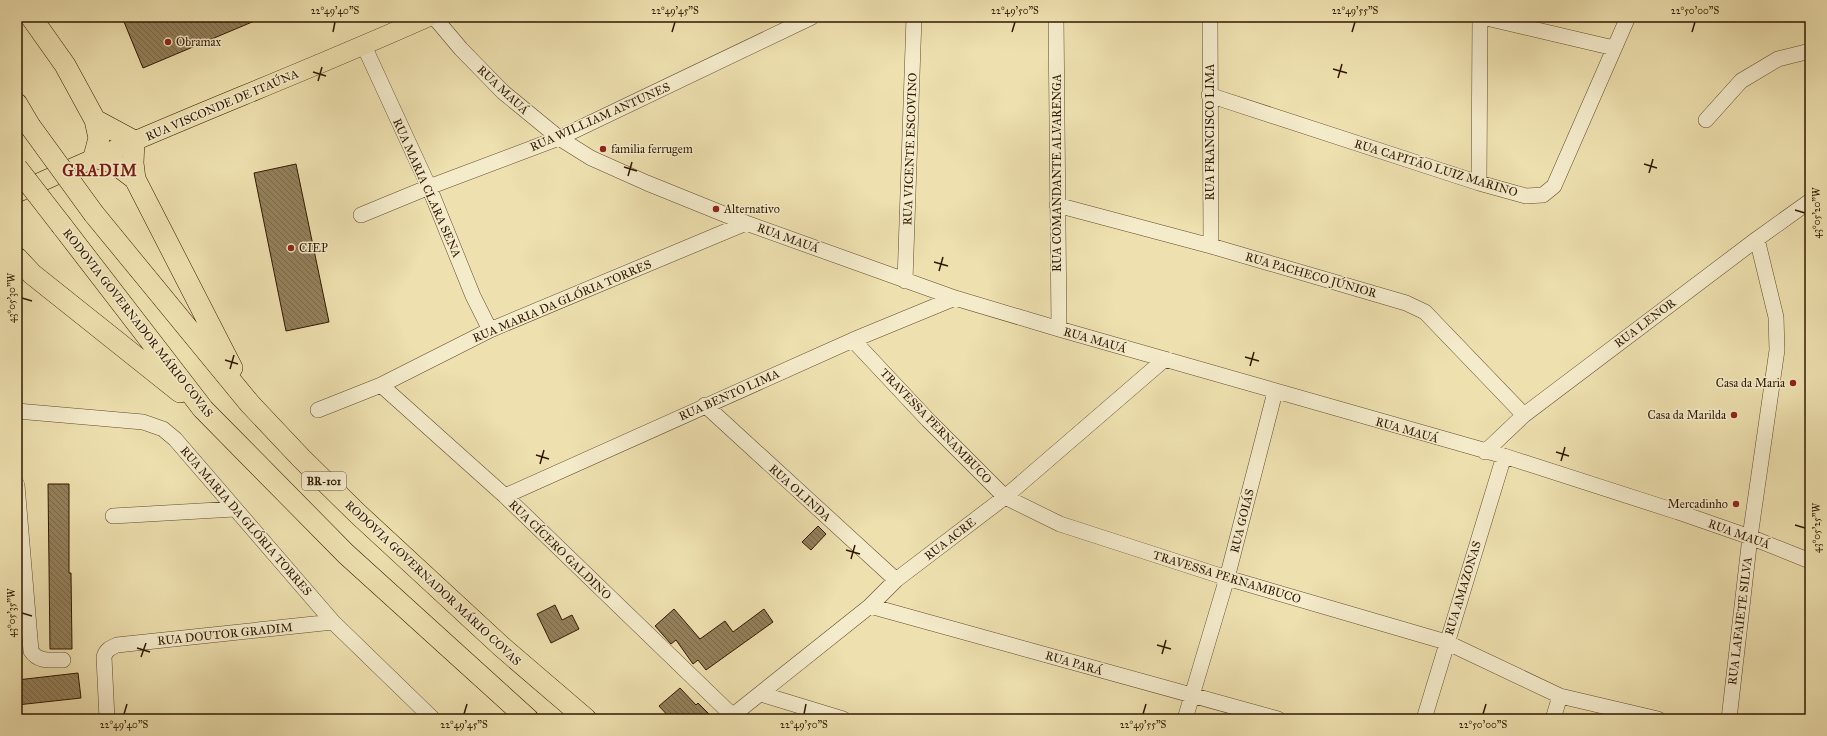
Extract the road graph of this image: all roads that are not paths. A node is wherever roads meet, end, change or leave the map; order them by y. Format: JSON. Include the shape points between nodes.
{"nodes":[{"id":1,"x":31,"y":17,"type":"edge"},
{"id":2,"x":428,"y":17,"type":"edge"},
{"id":3,"x":434,"y":17,"type":"edge"},
{"id":4,"x":812,"y":17,"type":"edge"},
{"id":5,"x":914,"y":17,"type":"edge"},
{"id":6,"x":1056,"y":17,"type":"edge"},
{"id":7,"x":1210,"y":17,"type":"edge"},
{"id":8,"x":1481,"y":17,"type":"edge"},
{"id":9,"x":1628,"y":17,"type":"edge"},
{"id":10,"x":364,"y":46,"type":"junction"},
{"id":11,"x":1614,"y":48,"type":"junction"},
{"id":12,"x":1810,"y":51,"type":"edge"},
{"id":13,"x":1209,"y":94,"type":"junction"},
{"id":14,"x":17,"y":104,"type":"edge"},
{"id":15,"x":95,"y":120,"type":"junction"},
{"id":16,"x":1706,"y":120,"type":"dead end"},
{"id":17,"x":559,"y":138,"type":"junction"},
{"id":18,"x":134,"y":141,"type":"junction"},
{"id":19,"x":94,"y":157,"type":"junction"},
{"id":20,"x":17,"y":168,"type":"edge"},
{"id":21,"x":135,"y":179,"type":"junction"},
{"id":22,"x":1479,"y":183,"type":"junction"},
{"id":23,"x":429,"y":187,"type":"junction"},
{"id":24,"x":17,"y":193,"type":"edge"},
{"id":25,"x":1810,"y":201,"type":"edge"},
{"id":26,"x":1057,"y":205,"type":"junction"},
{"id":27,"x":361,"y":214,"type":"dead end"},
{"id":28,"x":746,"y":223,"type":"junction"},
{"id":29,"x":1757,"y":239,"type":"junction"},
{"id":30,"x":1211,"y":246,"type":"junction"},
{"id":31,"x":17,"y":258,"type":"edge"},
{"id":32,"x":905,"y":281,"type":"junction"},
{"id":33,"x":955,"y":298,"type":"junction"},
{"id":34,"x":1059,"y":329,"type":"junction"},
{"id":35,"x":490,"y":330,"type":"junction"},
{"id":36,"x":853,"y":340,"type":"junction"},
{"id":37,"x":1165,"y":359,"type":"junction"},
{"id":38,"x":381,"y":385,"type":"junction"},
{"id":39,"x":1275,"y":392,"type":"junction"},
{"id":40,"x":250,"y":404,"type":"junction"},
{"id":41,"x":705,"y":406,"type":"junction"},
{"id":42,"x":203,"y":409,"type":"junction"},
{"id":43,"x":318,"y":410,"type":"dead end"},
{"id":44,"x":17,"y":411,"type":"edge"},
{"id":45,"x":1524,"y":416,"type":"junction"},
{"id":46,"x":1485,"y":452,"type":"junction"},
{"id":47,"x":1504,"y":456,"type":"junction"},
{"id":48,"x":17,"y":485,"type":"edge"},
{"id":49,"x":504,"y":496,"type":"junction"},
{"id":50,"x":1005,"y":497,"type":"junction"},
{"id":51,"x":235,"y":509,"type":"junction"},
{"id":52,"x":114,"y":516,"type":"dead end"},
{"id":53,"x":1750,"y":537,"type":"junction"},
{"id":54,"x":1810,"y":561,"type":"edge"},
{"id":55,"x":1227,"y":578,"type":"junction"},
{"id":56,"x":896,"y":580,"type":"junction"},
{"id":57,"x":870,"y":606,"type":"junction"},
{"id":58,"x":333,"y":622,"type":"junction"},
{"id":59,"x":1446,"y":642,"type":"junction"},
{"id":60,"x":63,"y":660,"type":"dead end"},
{"id":61,"x":762,"y":694,"type":"junction"},
{"id":62,"x":1192,"y":696,"type":"junction"},
{"id":63,"x":1560,"y":696,"type":"junction"},
{"id":64,"x":734,"y":718,"type":"edge"},
{"id":65,"x":107,"y":719,"type":"edge"},
{"id":66,"x":433,"y":719,"type":"edge"},
{"id":67,"x":528,"y":719,"type":"edge"},
{"id":68,"x":586,"y":719,"type":"edge"},
{"id":69,"x":843,"y":719,"type":"edge"},
{"id":70,"x":1185,"y":719,"type":"edge"},
{"id":71,"x":1278,"y":719,"type":"edge"},
{"id":72,"x":1424,"y":719,"type":"edge"},
{"id":73,"x":1553,"y":719,"type":"edge"},
{"id":74,"x":1658,"y":719,"type":"edge"},
{"id":75,"x":1729,"y":719,"type":"edge"}],
"edges":[{"from":1,"to":15,"type":"highway","via":[[65,65]]},
{"from":2,"to":10,"type":"main road","name":"RUA VISCONDE DE ITAÚNA"},
{"from":3,"to":17,"type":"street","name":"RUA MAUÁ","via":[[503,92]]},
{"from":4,"to":17,"type":"street","name":"RUA WILLIAM ANTUNES"},
{"from":5,"to":32,"type":"street","name":"RUA VICENTE ESCOVINO"},
{"from":6,"to":26,"type":"street","name":"RUA COMANDANTE ALVARENGA"},
{"from":7,"to":13,"type":"street","name":"RUA FRANCISCO LIMA"},
{"from":8,"to":11,"type":"street"},
{"from":8,"to":22,"type":"street"},
{"from":9,"to":11,"type":"street","name":"RUA CAPITÃO LUIZ MARINO"},
{"from":10,"to":18,"type":"main road","name":"RUA VISCONDE DE ITAÚNA"},
{"from":10,"to":23,"type":"street","name":"RUA MARIA CLARA SENA"},
{"from":11,"to":22,"type":"street","name":"RUA CAPITÃO LUIZ MARINO","via":[[1554,186],[1542,195],[1526,196]]},
{"from":12,"to":16,"type":"street","via":[[1778,60],[1741,81]]},
{"from":13,"to":22,"type":"street","name":"RUA CAPITÃO LUIZ MARINO"},
{"from":13,"to":30,"type":"street","name":"RUA FRANCISCO LIMA"},
{"from":14,"to":40,"type":"highway","name":"RODOVIA GOVERNADOR MÁRIO COVAS","number":"BR-101","bridge":true,"via":[[94,214]]},
{"from":15,"to":18,"type":"highway"},
{"from":15,"to":19,"type":"highway","via":[[99,138]]},
{"from":17,"to":23,"type":"street","name":"RUA WILLIAM ANTUNES"},
{"from":17,"to":28,"type":"street","name":"RUA MAUÁ","via":[[598,161]]},
{"from":18,"to":19,"type":"main road","name":"RUA VISCONDE DE ITAÚNA"},
{"from":18,"to":21,"type":"highway"},
{"from":19,"to":21,"type":"highway","via":[[114,163]]},
{"from":19,"to":24,"type":"main road","name":"RUA VISCONDE DE ITAÚNA"},
{"from":20,"to":42,"type":"highway","name":"RODOVIA GOVERNADOR MÁRIO COVAS","number":"BR-101","bridge":true},
{"from":21,"to":40,"type":"highway"},
{"from":23,"to":27,"type":"street","name":"RUA WILLIAM ANTUNES"},
{"from":23,"to":35,"type":"street","name":"RUA MARIA CLARA SENA","via":[[473,296]]},
{"from":25,"to":29,"type":"street","name":"RUA LENOR"},
{"from":26,"to":30,"type":"street","name":"RUA PACHECO JÚNIOR"},
{"from":26,"to":34,"type":"street","name":"RUA COMANDANTE ALVARENGA"},
{"from":28,"to":32,"type":"street","name":"RUA MAUÁ"},
{"from":28,"to":35,"type":"street","name":"RUA MARIA DA GLÓRIA TORRES"},
{"from":29,"to":45,"type":"street","name":"RUA LENOR"},
{"from":29,"to":53,"type":"street","name":"RUA LAFAIETE SILVA","via":[[1776,317],[1777,350]]},
{"from":30,"to":45,"type":"street","name":"RUA PACHECO JÚNIOR","via":[[1406,303],[1424,312]]},
{"from":31,"to":42,"type":"highway","via":[[44,284]]},
{"from":32,"to":33,"type":"street","name":"RUA MAUÁ"},
{"from":33,"to":34,"type":"street","name":"RUA MAUÁ"},
{"from":33,"to":36,"type":"street","name":"RUA BENTO LIMA"},
{"from":34,"to":37,"type":"street","name":"RUA MAUÁ"},
{"from":35,"to":38,"type":"street","name":"RUA MARIA DA GLÓRIA TORRES"},
{"from":36,"to":41,"type":"street","name":"RUA BENTO LIMA"},
{"from":36,"to":50,"type":"street","name":"TRAVESSA PERNAMBUCO"},
{"from":37,"to":39,"type":"street","name":"RUA MAUÁ"},
{"from":37,"to":50,"type":"street","name":"RUA ACRE"},
{"from":38,"to":43,"type":"street","name":"RUA MARIA DA GLÓRIA TORRES"},
{"from":38,"to":49,"type":"street","name":"RUA CÍCERO GALDINO"},
{"from":39,"to":46,"type":"street","name":"RUA MAUÁ"},
{"from":39,"to":55,"type":"street","name":"RUA GOIÁS"},
{"from":40,"to":68,"type":"highway","name":"RODOVIA GOVERNADOR MÁRIO COVAS","number":"BR-101","via":[[358,514],[502,647]]},
{"from":41,"to":49,"type":"street","name":"RUA BENTO LIMA"},
{"from":41,"to":56,"type":"street","name":"RUA OLINDA"},
{"from":42,"to":67,"type":"highway","name":"RODOVIA GOVERNADOR MÁRIO COVAS","number":"BR-101","via":[[346,554]]},
{"from":44,"to":51,"type":"street","name":"RUA MARIA DA GLÓRIA TORRES","via":[[144,422],[163,429],[175,439]]},
{"from":45,"to":46,"type":"street","name":"RUA LENOR"},
{"from":46,"to":47,"type":"street","name":"RUA MAUÁ"},
{"from":47,"to":53,"type":"street","name":"RUA MAUÁ"},
{"from":47,"to":59,"type":"street","name":"RUA AMAZONAS"},
{"from":48,"to":60,"type":"street","via":[[31,651],[42,660]]},
{"from":49,"to":64,"type":"street","name":"RUA CÍCERO GALDINO"},
{"from":50,"to":55,"type":"street","name":"TRAVESSA PERNAMBUCO","via":[[1066,526]]},
{"from":50,"to":56,"type":"street","name":"RUA ACRE"},
{"from":51,"to":52,"type":"street"},
{"from":51,"to":58,"type":"street","name":"RUA MARIA DA GLÓRIA TORRES"},
{"from":53,"to":54,"type":"street","name":"RUA MAUÁ"},
{"from":53,"to":75,"type":"street","name":"RUA LAFAIETE SILVA"},
{"from":55,"to":59,"type":"street","name":"TRAVESSA PERNAMBUCO"},
{"from":55,"to":62,"type":"street","name":"RUA GOIÁS"},
{"from":56,"to":57,"type":"street","name":"RUA ACRE"},
{"from":57,"to":61,"type":"street","name":"RUA ACRE"},
{"from":57,"to":62,"type":"street","name":"RUA PARÁ"},
{"from":58,"to":65,"type":"street","name":"RUA DOUTOR GRADIM","via":[[117,645],[109,649],[104,658]]},
{"from":58,"to":66,"type":"street","name":"RUA MARIA DA GLÓRIA TORRES"},
{"from":59,"to":63,"type":"street","name":"TRAVESSA PERNAMBUCO"},
{"from":59,"to":72,"type":"street","name":"RUA AMAZONAS"},
{"from":61,"to":64,"type":"street","name":"RUA ACRE"},
{"from":61,"to":69,"type":"street"},
{"from":62,"to":70,"type":"street","name":"RUA GOIÁS"},
{"from":62,"to":71,"type":"street","name":"RUA PARÁ"},
{"from":63,"to":73,"type":"street"},
{"from":63,"to":74,"type":"street","name":"TRAVESSA PERNAMBUCO"}]}
